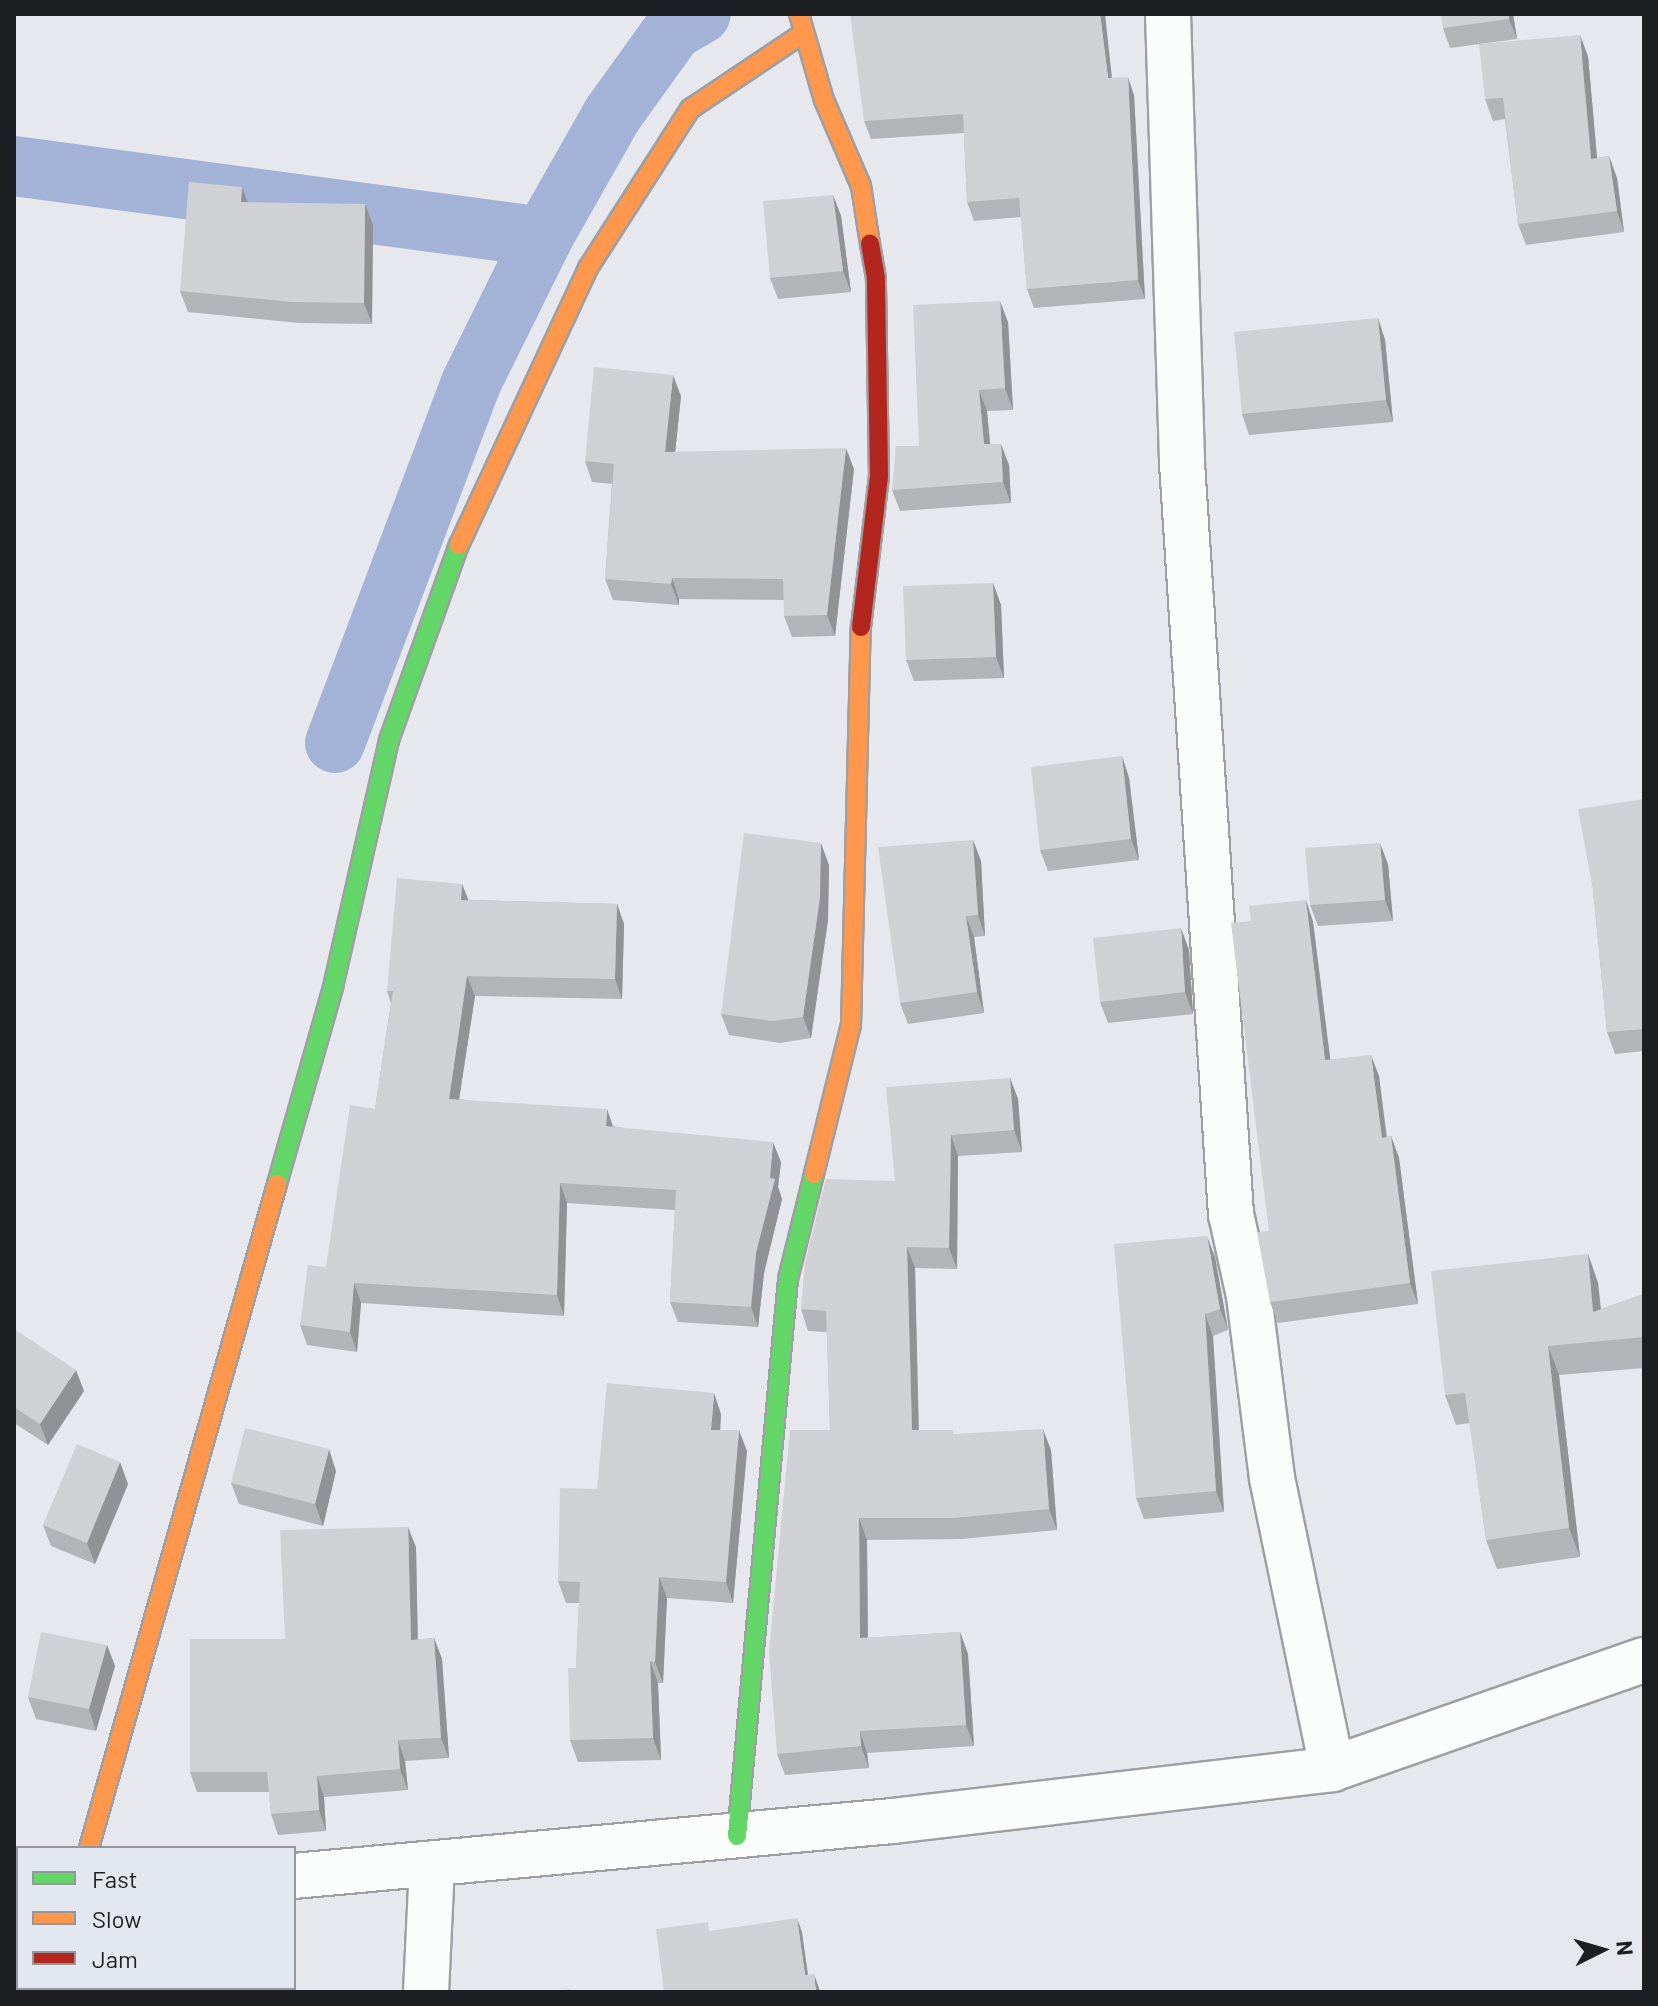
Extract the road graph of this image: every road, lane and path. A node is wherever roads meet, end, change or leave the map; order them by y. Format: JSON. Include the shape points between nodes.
{"nodes":[{"id":1,"x":799,"y":14,"type":"edge"},
{"id":2,"x":1168,"y":14,"type":"edge"},
{"id":3,"x":802,"y":34,"type":"junction"},
{"id":4,"x":1644,"y":1660,"type":"edge"},
{"id":5,"x":1332,"y":1769,"type":"junction"},
{"id":6,"x":737,"y":1836,"type":"junction"},
{"id":7,"x":90,"y":1846,"type":"edge"},
{"id":8,"x":432,"y":1865,"type":"junction"},
{"id":9,"x":296,"y":1876,"type":"edge"},
{"id":10,"x":426,"y":1992,"type":"edge"}],
"edges":[{"from":1,"to":3,"type":"street"},
{"from":2,"to":5,"type":"street","via":[[1183,479],[1231,1214],[1249,1296],[1272,1478]]},
{"from":3,"to":6,"type":"street","via":[[861,186],[876,278],[879,476],[858,654],[851,1025],[788,1279]]},
{"from":3,"to":7,"type":"street","via":[[690,109],[588,268],[464,531],[389,740],[333,987]]},
{"from":4,"to":5,"type":"street"},
{"from":5,"to":6,"type":"street"},
{"from":6,"to":8,"type":"street"},
{"from":8,"to":9,"type":"street"},
{"from":8,"to":10,"type":"street"}]}
